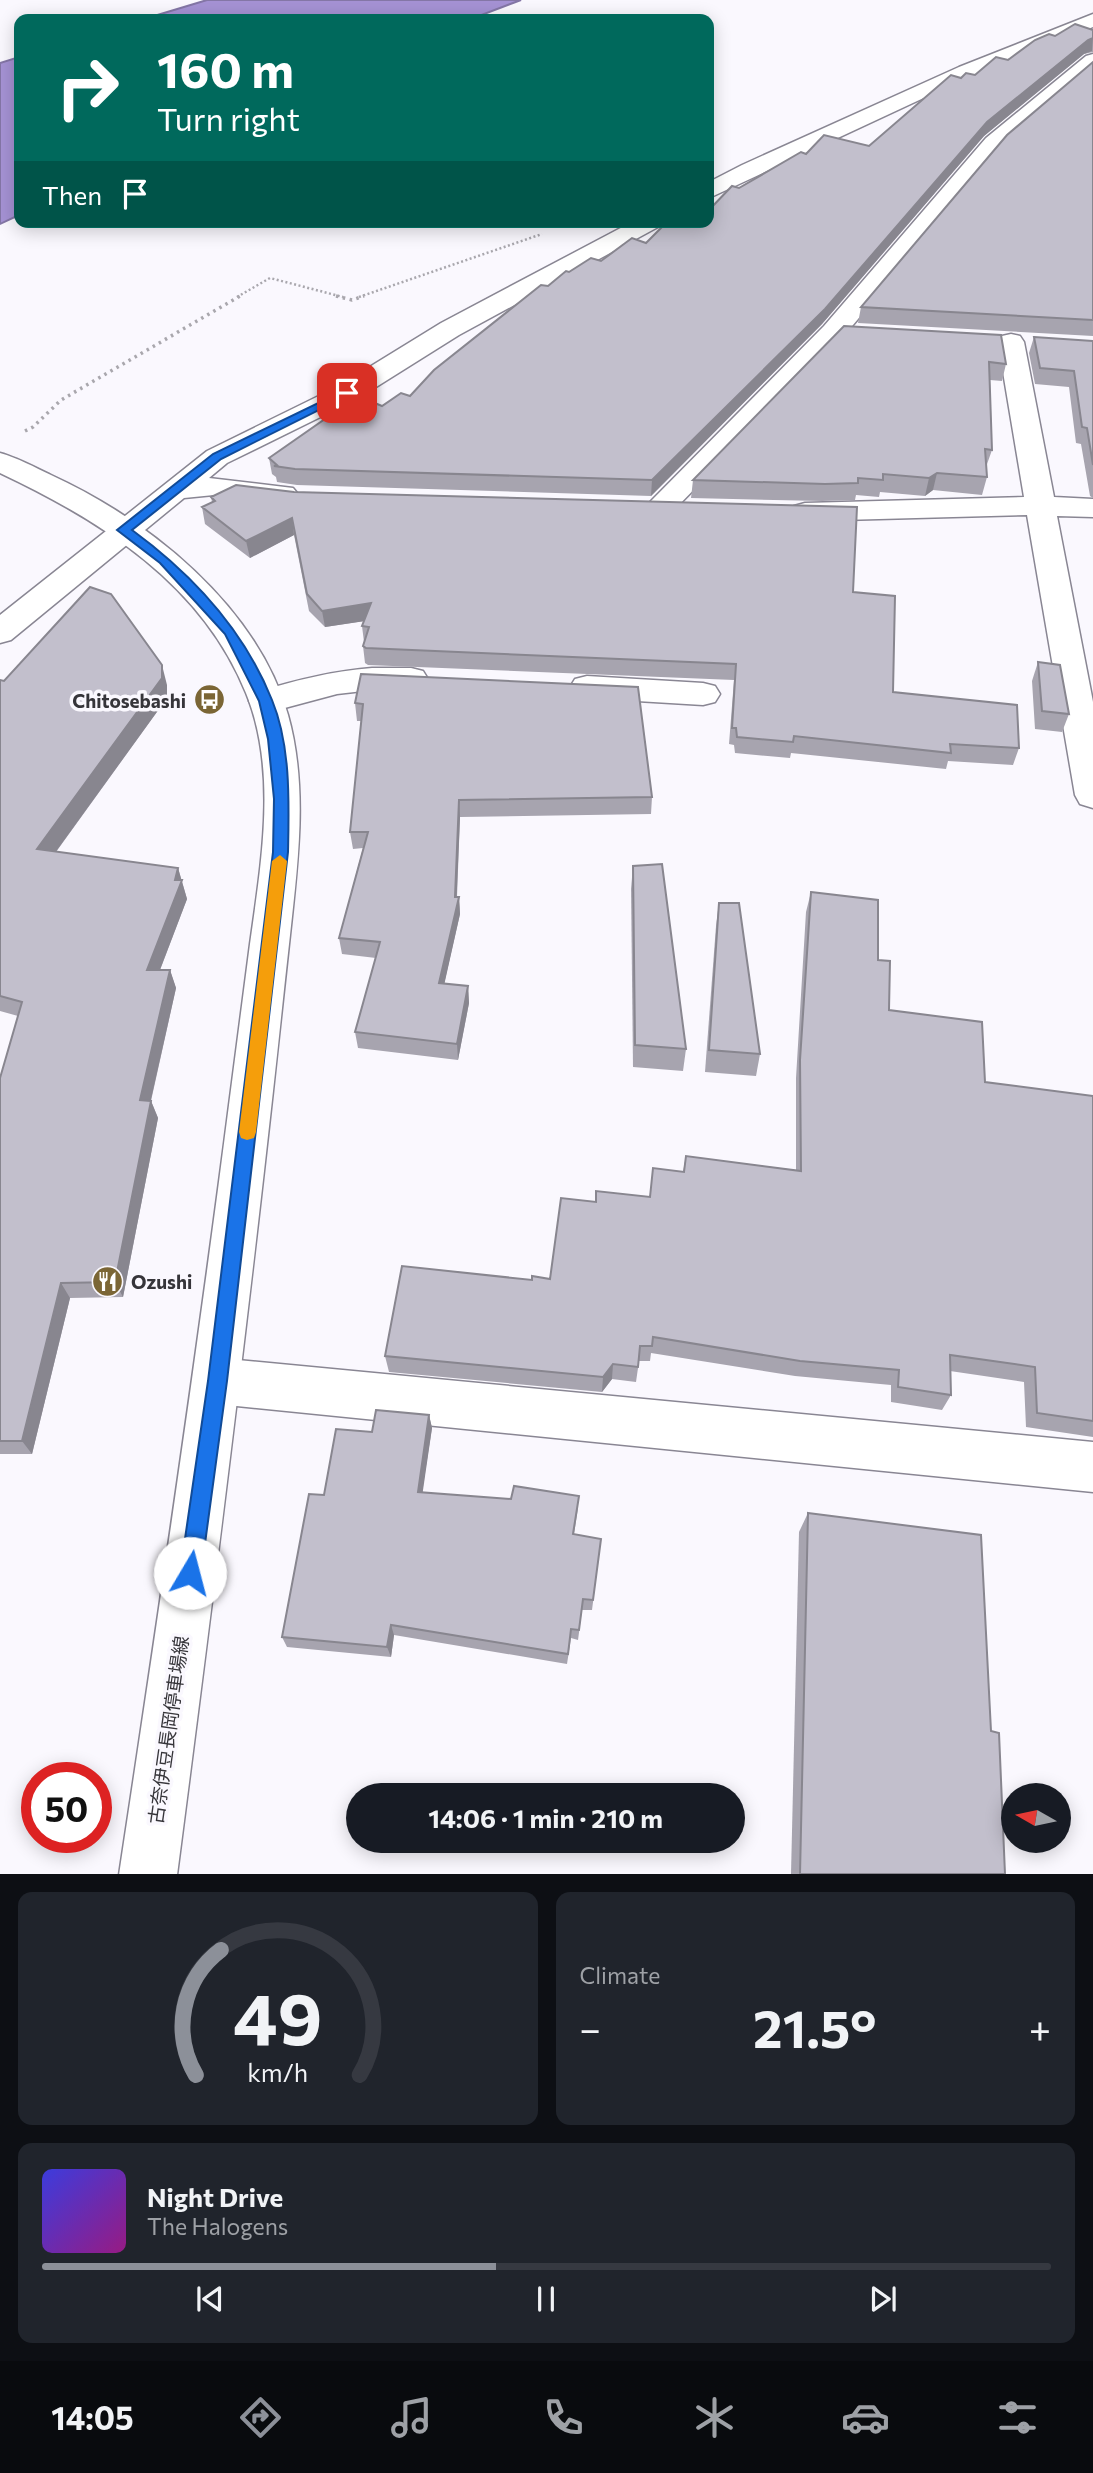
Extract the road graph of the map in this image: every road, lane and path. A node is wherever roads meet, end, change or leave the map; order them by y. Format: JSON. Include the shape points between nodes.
{"nodes":[{"id":1,"x":1093,"y":20,"type":"edge"},
{"id":2,"x":1093,"y":60,"type":"edge"},
{"id":3,"x":714,"y":188,"type":"edge"},
{"id":4,"x":639,"y":228,"type":"edge"},
{"id":5,"x":547,"y":232,"type":"dead end"},
{"id":6,"x":833,"y":331,"type":"junction"},
{"id":7,"x":860,"y":333,"type":"edge"},
{"id":8,"x":1011,"y":342,"type":"dead end"},
{"id":9,"x":22,"y":432,"type":"dead end"},
{"id":10,"x":0,"y":462,"type":"edge"},
{"id":11,"x":173,"y":491,"type":"junction"},
{"id":12,"x":310,"y":497,"type":"edge"},
{"id":13,"x":1041,"y":506,"type":"junction"},
{"id":14,"x":701,"y":508,"type":"edge"},
{"id":15,"x":1093,"y":509,"type":"edge"},
{"id":16,"x":782,"y":512,"type":"edge"},
{"id":17,"x":124,"y":530,"type":"junction"},
{"id":18,"x":0,"y":632,"type":"edge"},
{"id":19,"x":440,"y":680,"type":"edge"},
{"id":20,"x":563,"y":686,"type":"edge"},
{"id":21,"x":703,"y":694,"type":"dead end"},
{"id":22,"x":266,"y":701,"type":"junction"},
{"id":23,"x":1093,"y":795,"type":"edge"},
{"id":24,"x":218,"y":1381,"type":"junction"},
{"id":25,"x":1093,"y":1466,"type":"edge"},
{"id":26,"x":148,"y":1874,"type":"edge"}],
"edges":[{"from":1,"to":3,"type":"street","via":[[966,71]]},
{"from":2,"to":6,"type":"street","via":[[995,143]]},
{"from":4,"to":11,"type":"street","via":[[450,329],[347,393],[217,457]]},
{"from":5,"to":9,"type":"path","via":[[352,300],[270,278],[61,400],[33,428]]},
{"from":6,"to":7,"type":"street"},
{"from":6,"to":14,"type":"street","via":[[648,506]]},
{"from":8,"to":13,"type":"street"},
{"from":10,"to":17,"type":"street","name":"古奈伊豆長岡停車場線","via":[[77,499]]},
{"from":11,"to":12,"type":"street","via":[[214,486]]},
{"from":11,"to":17,"type":"street"},
{"from":13,"to":15,"type":"street"},
{"from":13,"to":16,"type":"street"},
{"from":13,"to":23,"type":"street"},
{"from":17,"to":18,"type":"street"},
{"from":17,"to":22,"type":"street","name":"古奈伊豆長岡停車場線","via":[[165,560],[230,631]]},
{"from":19,"to":22,"type":"street","via":[[362,678]]},
{"from":20,"to":21,"type":"street"},
{"from":22,"to":24,"type":"street","name":"古奈伊豆長岡停車場線","via":[[281,799],[281,852]]},
{"from":24,"to":25,"type":"street"},
{"from":24,"to":26,"type":"street","name":"古奈伊豆長岡停車場線"}]}
